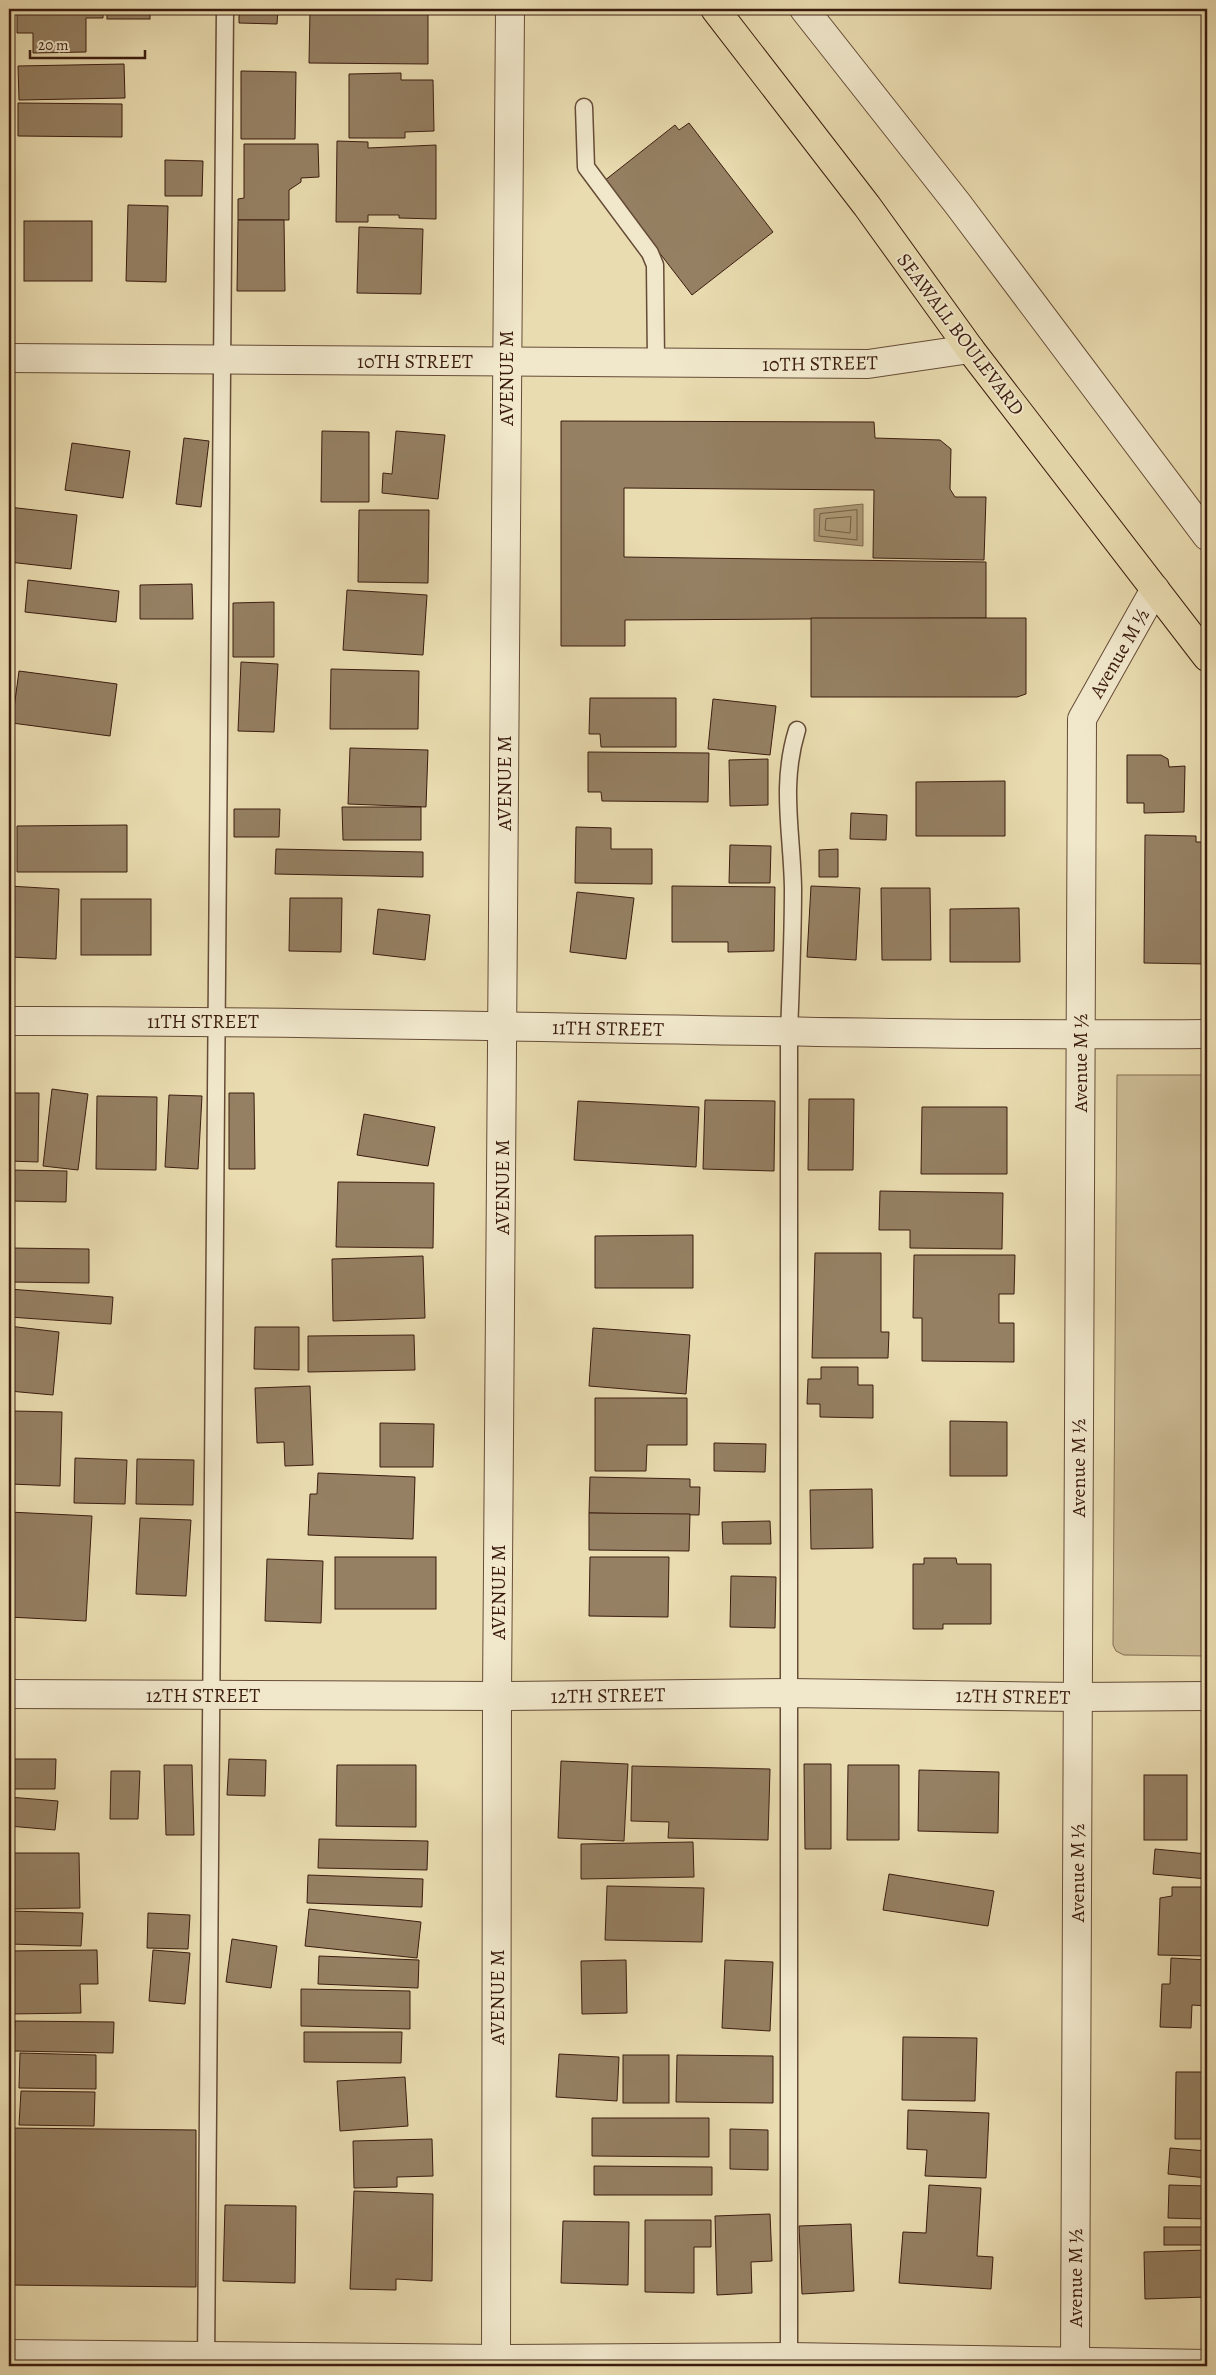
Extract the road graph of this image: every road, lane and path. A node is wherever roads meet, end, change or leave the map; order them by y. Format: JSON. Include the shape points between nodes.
{"nodes":[{"id":1,"x":225,"y":9,"type":"edge"},
{"id":2,"x":510,"y":9,"type":"edge"},
{"id":3,"x":715,"y":9,"type":"edge"},
{"id":4,"x":804,"y":9,"type":"edge"},
{"id":5,"x":584,"y":107,"type":"dead end"},
{"id":6,"x":970,"y":349,"type":"junction"},
{"id":7,"x":9,"y":358,"type":"edge"},
{"id":8,"x":222,"y":360,"type":"junction"},
{"id":9,"x":506,"y":361,"type":"junction"},
{"id":10,"x":656,"y":363,"type":"junction"},
{"id":11,"x":1207,"y":536,"type":"edge"},
{"id":12,"x":1156,"y":589,"type":"junction"},
{"id":13,"x":1207,"y":658,"type":"edge"},
{"id":14,"x":797,"y":730,"type":"dead end"},
{"id":15,"x":217,"y":1020,"type":"junction"},
{"id":16,"x":9,"y":1021,"type":"edge"},
{"id":17,"x":503,"y":1026,"type":"junction"},
{"id":18,"x":790,"y":1032,"type":"junction"},
{"id":19,"x":1207,"y":1034,"type":"edge"},
{"id":20,"x":1080,"y":1035,"type":"junction"},
{"id":21,"x":790,"y":1693,"type":"junction"},
{"id":22,"x":9,"y":1694,"type":"edge"},
{"id":23,"x":209,"y":1695,"type":"junction"},
{"id":24,"x":498,"y":1696,"type":"junction"},
{"id":25,"x":1207,"y":1696,"type":"edge"},
{"id":26,"x":1078,"y":1697,"type":"junction"},
{"id":27,"x":9,"y":2354,"type":"edge"},
{"id":28,"x":206,"y":2361,"type":"edge"},
{"id":29,"x":496,"y":2362,"type":"edge"},
{"id":30,"x":789,"y":2362,"type":"edge"},
{"id":31,"x":1075,"y":2364,"type":"edge"},
{"id":32,"x":1207,"y":2364,"type":"edge"}],
"edges":[{"from":1,"to":8,"type":"lane"},
{"from":2,"to":9,"type":"street","name":"AVENUE M"},
{"from":3,"to":6,"type":"main road","name":"SEAWALL BOULEVARD","via":[[867,206]]},
{"from":4,"to":11,"type":"street","via":[[957,203]]},
{"from":5,"to":10,"type":"lane","via":[[586,167],[650,253],[655,265]]},
{"from":6,"to":10,"type":"street","name":"10TH STREET","via":[[868,364]]},
{"from":6,"to":12,"type":"main road","name":"SEAWALL BOULEVARD"},
{"from":7,"to":8,"type":"street","name":"10TH STREET"},
{"from":8,"to":9,"type":"street","name":"10TH STREET"},
{"from":8,"to":15,"type":"lane"},
{"from":9,"to":10,"type":"street","name":"10TH STREET"},
{"from":9,"to":17,"type":"street","name":"AVENUE M"},
{"from":12,"to":13,"type":"main road","name":"SEAWALL BOULEVARD"},
{"from":12,"to":20,"type":"street","name":"Avenue M ½","via":[[1082,719]]},
{"from":14,"to":18,"type":"lane","via":[[787,776],[793,887]]},
{"from":15,"to":16,"type":"street","name":"11TH STREET"},
{"from":15,"to":17,"type":"street","name":"11TH STREET"},
{"from":15,"to":23,"type":"lane"},
{"from":17,"to":18,"type":"street","name":"11TH STREET"},
{"from":17,"to":24,"type":"street","name":"AVENUE M"},
{"from":18,"to":20,"type":"street","name":"11TH STREET"},
{"from":18,"to":21,"type":"lane"},
{"from":19,"to":20,"type":"street","name":"11TH STREET"},
{"from":20,"to":26,"type":"street","name":"Avenue M ½"},
{"from":21,"to":24,"type":"street","name":"12TH STREET"},
{"from":21,"to":26,"type":"street","name":"12TH STREET"},
{"from":21,"to":30,"type":"lane"},
{"from":22,"to":23,"type":"street","name":"12TH STREET"},
{"from":23,"to":24,"type":"street","name":"12TH STREET"},
{"from":23,"to":28,"type":"lane"},
{"from":24,"to":29,"type":"street","name":"AVENUE M"},
{"from":25,"to":26,"type":"street","name":"12TH STREET"},
{"from":26,"to":31,"type":"street","name":"Avenue M ½"},
{"from":27,"to":28,"type":"street"},
{"from":28,"to":29,"type":"street"},
{"from":29,"to":30,"type":"street"},
{"from":30,"to":31,"type":"street"},
{"from":31,"to":32,"type":"street"}]}
